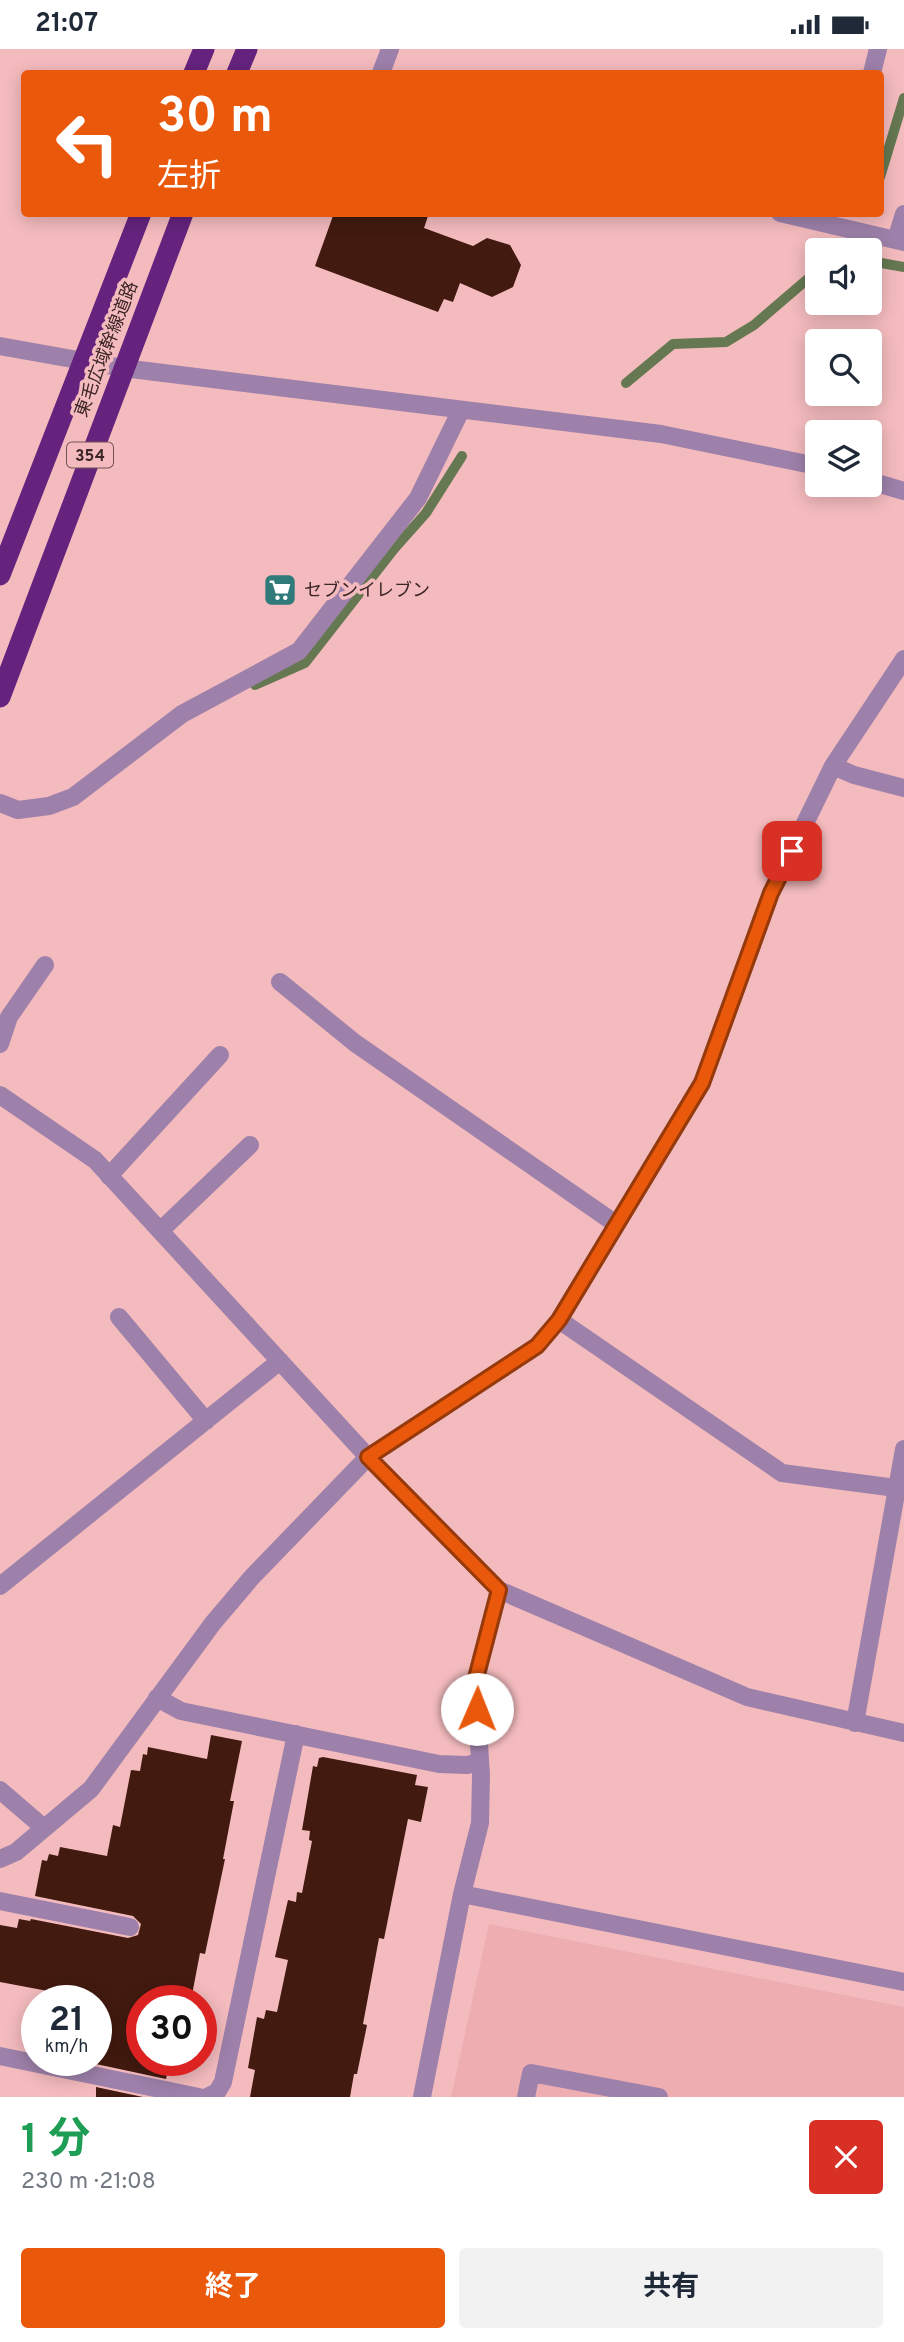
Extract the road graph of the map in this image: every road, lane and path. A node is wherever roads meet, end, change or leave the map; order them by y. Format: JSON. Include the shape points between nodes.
{"nodes":[{"id":1,"x":204,"y":49,"type":"edge"},
{"id":2,"x":247,"y":49,"type":"edge"},
{"id":3,"x":390,"y":49,"type":"edge"},
{"id":4,"x":878,"y":49,"type":"edge"},
{"id":5,"x":195,"y":70,"type":"edge"},
{"id":6,"x":238,"y":70,"type":"edge"},
{"id":7,"x":382,"y":70,"type":"edge"},
{"id":8,"x":873,"y":70,"type":"edge"},
{"id":9,"x":904,"y":213,"type":"edge"},
{"id":10,"x":139,"y":217,"type":"edge"},
{"id":11,"x":181,"y":217,"type":"edge"},
{"id":12,"x":831,"y":219,"type":"edge"},
{"id":13,"x":900,"y":241,"type":"edge"},
{"id":14,"x":0,"y":346,"type":"edge"},
{"id":15,"x":84,"y":362,"type":"junction"},
{"id":16,"x":123,"y":368,"type":"junction"},
{"id":17,"x":461,"y":410,"type":"junction"},
{"id":18,"x":805,"y":464,"type":"edge"},
{"id":19,"x":882,"y":485,"type":"edge"},
{"id":20,"x":904,"y":491,"type":"edge"},
{"id":21,"x":0,"y":575,"type":"edge"},
{"id":22,"x":904,"y":660,"type":"edge"},
{"id":23,"x":0,"y":697,"type":"edge"},
{"id":24,"x":833,"y":766,"type":"junction"},
{"id":25,"x":904,"y":788,"type":"edge"},
{"id":26,"x":0,"y":803,"type":"edge"},
{"id":27,"x":45,"y":965,"type":"dead end"},
{"id":28,"x":280,"y":982,"type":"dead end"},
{"id":29,"x":0,"y":1044,"type":"edge"},
{"id":30,"x":219,"y":1055,"type":"dead end"},
{"id":31,"x":0,"y":1095,"type":"edge"},
{"id":32,"x":250,"y":1145,"type":"dead end"},
{"id":33,"x":109,"y":1176,"type":"junction"},
{"id":34,"x":616,"y":1224,"type":"junction"},
{"id":35,"x":160,"y":1231,"type":"junction"},
{"id":36,"x":120,"y":1317,"type":"dead end"},
{"id":37,"x":559,"y":1320,"type":"junction"},
{"id":38,"x":280,"y":1361,"type":"junction"},
{"id":39,"x":206,"y":1421,"type":"junction"},
{"id":40,"x":904,"y":1449,"type":"edge"},
{"id":41,"x":368,"y":1457,"type":"junction"},
{"id":42,"x":896,"y":1488,"type":"junction"},
{"id":43,"x":0,"y":1585,"type":"edge"},
{"id":44,"x":499,"y":1590,"type":"junction"},
{"id":45,"x":157,"y":1698,"type":"junction"},
{"id":46,"x":855,"y":1723,"type":"junction"},
{"id":47,"x":904,"y":1733,"type":"edge"},
{"id":48,"x":296,"y":1734,"type":"junction"},
{"id":49,"x":480,"y":1762,"type":"junction"},
{"id":50,"x":0,"y":1790,"type":"edge"},
{"id":51,"x":44,"y":1828,"type":"junction"},
{"id":52,"x":0,"y":1859,"type":"edge"},
{"id":53,"x":462,"y":1894,"type":"junction"},
{"id":54,"x":0,"y":1901,"type":"edge"},
{"id":55,"x":130,"y":1927,"type":"dead end"},
{"id":56,"x":904,"y":1982,"type":"edge"},
{"id":57,"x":0,"y":2056,"type":"edge"},
{"id":58,"x":199,"y":2097,"type":"edge"},
{"id":59,"x":207,"y":2097,"type":"edge"},
{"id":60,"x":422,"y":2097,"type":"edge"},
{"id":61,"x":526,"y":2097,"type":"edge"},
{"id":62,"x":659,"y":2097,"type":"edge"}],
"edges":[{"from":1,"to":5,"type":"highway"},
{"from":2,"to":6,"type":"highway"},
{"from":3,"to":7,"type":"street"},
{"from":4,"to":8,"type":"street"},
{"from":9,"to":13,"type":"street"},
{"from":10,"to":15,"type":"highway","name":"東毛広域幹線道路","number":"354"},
{"from":11,"to":16,"type":"highway","name":"東毛広域幹線道路","number":"354"},
{"from":12,"to":13,"type":"street"},
{"from":14,"to":15,"type":"street"},
{"from":15,"to":16,"type":"street"},
{"from":15,"to":21,"type":"highway","name":"東毛広域幹線道路","number":"354"},
{"from":16,"to":17,"type":"street"},
{"from":16,"to":23,"type":"highway","name":"東毛広域幹線道路","number":"354"},
{"from":17,"to":18,"type":"street","via":[[661,434]]},
{"from":17,"to":26,"type":"street","via":[[418,498],[299,651],[182,714],[74,797],[18,810]]},
{"from":19,"to":20,"type":"street"},
{"from":22,"to":24,"type":"street"},
{"from":24,"to":25,"type":"street"},
{"from":24,"to":34,"type":"street","via":[[771,893],[702,1083]]},
{"from":27,"to":29,"type":"street","via":[[9,1017]]},
{"from":28,"to":34,"type":"street","via":[[355,1042]]},
{"from":30,"to":33,"type":"street"},
{"from":31,"to":33,"type":"street","via":[[95,1160]]},
{"from":32,"to":35,"type":"street"},
{"from":33,"to":35,"type":"street"},
{"from":34,"to":37,"type":"street"},
{"from":35,"to":38,"type":"street"},
{"from":36,"to":39,"type":"street"},
{"from":37,"to":41,"type":"street","via":[[537,1346]]},
{"from":37,"to":42,"type":"street","via":[[782,1473]]},
{"from":38,"to":39,"type":"street"},
{"from":38,"to":41,"type":"street"},
{"from":39,"to":43,"type":"street"},
{"from":40,"to":42,"type":"street"},
{"from":41,"to":44,"type":"street"},
{"from":41,"to":45,"type":"street","via":[[252,1577]]},
{"from":42,"to":46,"type":"street"},
{"from":44,"to":46,"type":"street","via":[[747,1697]]},
{"from":44,"to":49,"type":"street","via":[[475,1682]]},
{"from":45,"to":48,"type":"street","via":[[181,1711]]},
{"from":45,"to":51,"type":"street","via":[[91,1789]]},
{"from":46,"to":47,"type":"street"},
{"from":48,"to":49,"type":"street","via":[[439,1764]]},
{"from":48,"to":59,"type":"street","via":[[223,2082]]},
{"from":49,"to":53,"type":"street","via":[[481,1823]]},
{"from":50,"to":51,"type":"street"},
{"from":51,"to":52,"type":"street"},
{"from":53,"to":56,"type":"street"},
{"from":53,"to":60,"type":"street"},
{"from":54,"to":55,"type":"street"},
{"from":57,"to":58,"type":"street"},
{"from":61,"to":62,"type":"street","via":[[531,2073]]}]}
